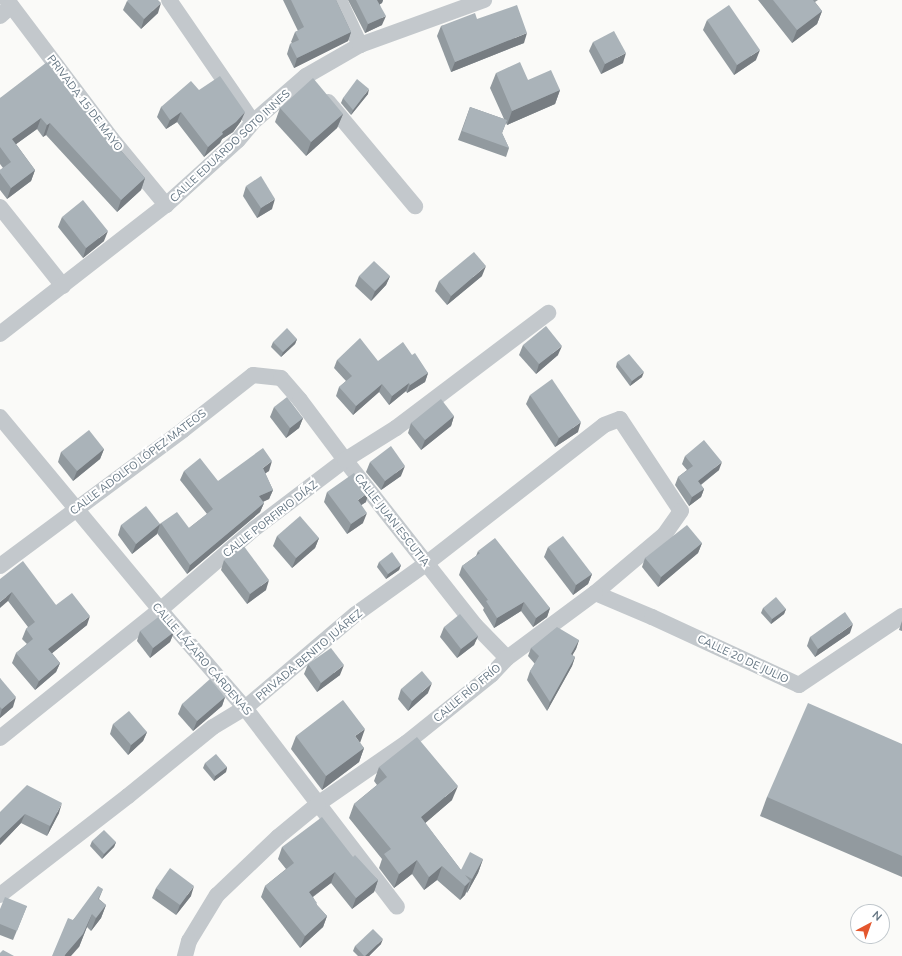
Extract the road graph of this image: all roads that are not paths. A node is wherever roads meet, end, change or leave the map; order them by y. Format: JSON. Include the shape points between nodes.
{"nodes":[{"id":1,"x":169,"y":0,"type":"edge"},
{"id":2,"x":339,"y":0,"type":"edge"},
{"id":3,"x":478,"y":1,"type":"edge"},
{"id":4,"x":6,"y":7,"type":"edge"},
{"id":5,"x":360,"y":45,"type":"junction"},
{"id":6,"x":306,"y":76,"type":"junction"},
{"id":7,"x":253,"y":122,"type":"junction"},
{"id":8,"x":166,"y":205,"type":"junction"},
{"id":9,"x":415,"y":206,"type":"dead end"},
{"id":10,"x":0,"y":207,"type":"edge"},
{"id":11,"x":63,"y":286,"type":"junction"},
{"id":12,"x":548,"y":313,"type":"dead end"},
{"id":13,"x":0,"y":334,"type":"edge"},
{"id":14,"x":281,"y":378,"type":"joint"},
{"id":15,"x":0,"y":417,"type":"edge"},
{"id":16,"x":620,"y":419,"type":"joint"},
{"id":17,"x":345,"y":460,"type":"junction"},
{"id":18,"x":76,"y":508,"type":"junction"},
{"id":19,"x":427,"y":563,"type":"junction"},
{"id":20,"x":0,"y":566,"type":"edge"},
{"id":21,"x":596,"y":593,"type":"junction"},
{"id":22,"x":160,"y":610,"type":"junction"},
{"id":23,"x":902,"y":616,"type":"edge"},
{"id":24,"x":507,"y":658,"type":"junction"},
{"id":25,"x":245,"y":708,"type":"junction"},
{"id":26,"x":0,"y":738,"type":"edge"},
{"id":27,"x":318,"y":804,"type":"junction"},
{"id":28,"x":0,"y":895,"type":"edge"},
{"id":29,"x":397,"y":907,"type":"dead end"},
{"id":30,"x":185,"y":956,"type":"edge"}],
"edges":[{"from":1,"to":7,"type":"street"},
{"from":2,"to":5,"type":"street"},
{"from":3,"to":5,"type":"street","name":"CALLE EDUARDO SOTO INNES"},
{"from":4,"to":8,"type":"street","name":"PRIVADA 15 DE MAYO"},
{"from":5,"to":6,"type":"street","name":"CALLE EDUARDO SOTO INNES"},
{"from":6,"to":7,"type":"street","name":"CALLE EDUARDO SOTO INNES"},
{"from":6,"to":9,"type":"street"},
{"from":7,"to":8,"type":"street","name":"CALLE EDUARDO SOTO INNES","via":[[238,140]]},
{"from":8,"to":11,"type":"street","name":"CALLE EDUARDO SOTO INNES"},
{"from":10,"to":11,"type":"street"},
{"from":11,"to":13,"type":"street","name":"CALLE EDUARDO SOTO INNES"},
{"from":12,"to":17,"type":"street","name":"CALLE PORFIRIO DÍAZ","via":[[396,428]]},
{"from":14,"to":17,"type":"street","name":"CALLE JUAN ESCUTIA"},
{"from":14,"to":18,"type":"street","name":"CALLE ADOLFO LÓPEZ MATEOS","via":[[253,375]]},
{"from":15,"to":18,"type":"street","name":"CALLE LÁZARO CÁRDENAS"},
{"from":16,"to":19,"type":"street","name":"PRIVADA BENITO JUÁREZ","via":[[604,425]]},
{"from":16,"to":21,"type":"street","name":"CALLE RÍO FRÍO","via":[[681,511],[665,534]]},
{"from":17,"to":19,"type":"street","name":"CALLE JUAN ESCUTIA"},
{"from":17,"to":22,"type":"street","name":"CALLE PORFIRIO DÍAZ","via":[[254,530]]},
{"from":18,"to":20,"type":"street","name":"CALLE ADOLFO LÓPEZ MATEOS"},
{"from":18,"to":22,"type":"street","name":"CALLE LÁZARO CÁRDENAS"},
{"from":19,"to":24,"type":"street","name":"CALLE JUAN ESCUTIA","via":[[475,625]]},
{"from":19,"to":25,"type":"street","name":"PRIVADA BENITO JUÁREZ","via":[[356,614]]},
{"from":21,"to":23,"type":"street","name":"CALLE 20 DE JULIO","via":[[799,685]]},
{"from":21,"to":24,"type":"street","name":"CALLE RÍO FRÍO"},
{"from":22,"to":25,"type":"street","name":"CALLE LÁZARO CÁRDENAS"},
{"from":22,"to":26,"type":"street","name":"CALLE PORFIRIO DÍAZ"},
{"from":24,"to":27,"type":"street","name":"CALLE RÍO FRÍO","via":[[406,743]]},
{"from":25,"to":27,"type":"street","name":"CALLE LÁZARO CÁRDENAS"},
{"from":25,"to":28,"type":"street","name":"PRIVADA BENITO JUÁREZ","via":[[213,727]]},
{"from":27,"to":29,"type":"street","name":"CALLE LÁZARO CÁRDENAS"},
{"from":27,"to":30,"type":"street","name":"CALLE RÍO FRÍO","via":[[278,837],[217,895],[189,941]]}]}
